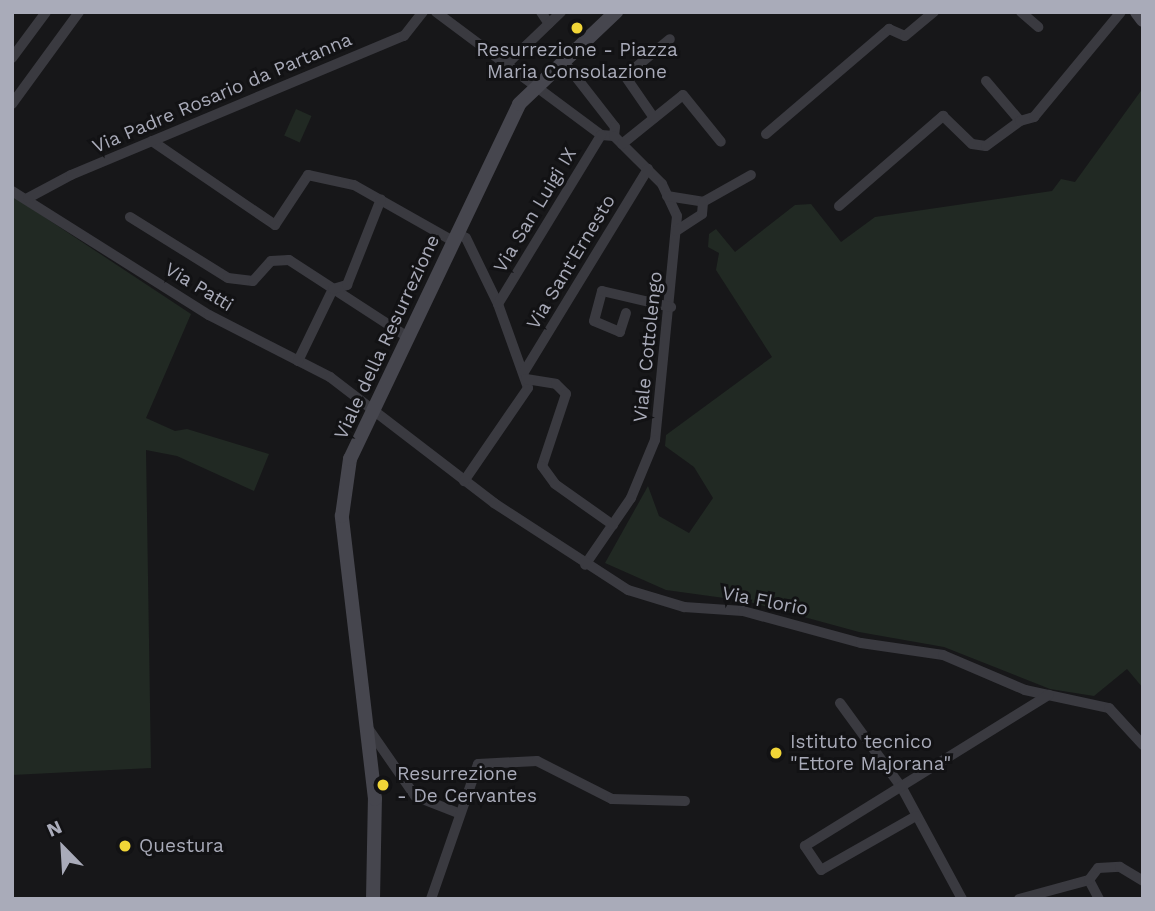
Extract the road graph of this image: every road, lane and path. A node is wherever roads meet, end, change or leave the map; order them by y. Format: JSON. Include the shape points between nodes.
{"nodes":[{"id":1,"x":46,"y":12,"type":"edge"},
{"id":2,"x":79,"y":12,"type":"edge"},
{"id":3,"x":423,"y":12,"type":"edge"},
{"id":4,"x":436,"y":12,"type":"edge"},
{"id":5,"x":541,"y":12,"type":"edge"},
{"id":6,"x":561,"y":12,"type":"edge"},
{"id":7,"x":934,"y":12,"type":"edge"},
{"id":8,"x":1021,"y":12,"type":"edge"},
{"id":9,"x":1121,"y":12,"type":"edge"},
{"id":10,"x":1137,"y":12,"type":"edge"},
{"id":11,"x":609,"y":14,"type":"edge"},
{"id":12,"x":1143,"y":20,"type":"edge"},
{"id":13,"x":548,"y":24,"type":"junction"},
{"id":14,"x":1038,"y":27,"type":"dead end"},
{"id":15,"x":670,"y":39,"type":"dead end"},
{"id":16,"x":12,"y":58,"type":"edge"},
{"id":17,"x":562,"y":59,"type":"junction"},
{"id":18,"x":508,"y":64,"type":"junction"},
{"id":19,"x":986,"y":81,"type":"dead end"},
{"id":20,"x":534,"y":87,"type":"junction"},
{"id":21,"x":12,"y":104,"type":"edge"},
{"id":22,"x":654,"y":118,"type":"junction"},
{"id":23,"x":1020,"y":121,"type":"junction"},
{"id":24,"x":766,"y":134,"type":"dead end"},
{"id":25,"x":601,"y":135,"type":"junction"},
{"id":26,"x":618,"y":140,"type":"junction"},
{"id":27,"x":152,"y":141,"type":"junction"},
{"id":28,"x":721,"y":142,"type":"dead end"},
{"id":29,"x":648,"y":169,"type":"junction"},
{"id":30,"x":751,"y":175,"type":"dead end"},
{"id":31,"x":12,"y":191,"type":"edge"},
{"id":32,"x":667,"y":196,"type":"junction"},
{"id":33,"x":28,"y":198,"type":"junction"},
{"id":34,"x":381,"y":199,"type":"junction"},
{"id":35,"x":703,"y":202,"type":"junction"},
{"id":36,"x":839,"y":206,"type":"dead end"},
{"id":37,"x":130,"y":218,"type":"dead end"},
{"id":38,"x":676,"y":231,"type":"junction"},
{"id":39,"x":455,"y":237,"type":"junction"},
{"id":40,"x":332,"y":289,"type":"junction"},
{"id":41,"x":498,"y":304,"type":"junction"},
{"id":42,"x":671,"y":307,"type":"junction"},
{"id":43,"x":626,"y":313,"type":"dead end"},
{"id":44,"x":407,"y":336,"type":"junction"},
{"id":45,"x":298,"y":361,"type":"junction"},
{"id":46,"x":525,"y":376,"type":"junction"},
{"id":47,"x":371,"y":406,"type":"junction"},
{"id":48,"x":464,"y":481,"type":"junction"},
{"id":49,"x":613,"y":525,"type":"junction"},
{"id":50,"x":587,"y":566,"type":"junction"},
{"id":51,"x":1049,"y":695,"type":"junction"},
{"id":52,"x":840,"y":703,"type":"dead end"},
{"id":53,"x":366,"y":726,"type":"junction"},
{"id":54,"x":1143,"y":745,"type":"edge"},
{"id":55,"x":902,"y":788,"type":"junction"},
{"id":56,"x":685,"y":801,"type":"dead end"},
{"id":57,"x":458,"y":813,"type":"junction"},
{"id":58,"x":916,"y":816,"type":"junction"},
{"id":59,"x":1089,"y":880,"type":"junction"},
{"id":60,"x":1143,"y":881,"type":"edge"},
{"id":61,"x":373,"y":899,"type":"edge"},
{"id":62,"x":431,"y":899,"type":"edge"},
{"id":63,"x":962,"y":899,"type":"edge"},
{"id":64,"x":1019,"y":899,"type":"edge"},
{"id":65,"x":1099,"y":899,"type":"edge"}],
"edges":[{"from":1,"to":16,"type":"street"},
{"from":2,"to":21,"type":"street"},
{"from":3,"to":27,"type":"street","name":"Via Padre Rosario da Partanna","via":[[404,36]]},
{"from":4,"to":18,"type":"street"},
{"from":5,"to":13,"type":"street"},
{"from":6,"to":13,"type":"street"},
{"from":7,"to":24,"type":"street","via":[[905,36],[889,29]]},
{"from":8,"to":14,"type":"street"},
{"from":9,"to":23,"type":"street","via":[[1047,103],[1034,117]]},
{"from":10,"to":12,"type":"street"},
{"from":11,"to":17,"type":"street","name":"Viale della Resurrezione"},
{"from":13,"to":18,"type":"street"},
{"from":15,"to":22,"type":"street","via":[[625,76]]},
{"from":17,"to":20,"type":"street","name":"Viale della Resurrezione"},
{"from":17,"to":26,"type":"street","name":"Viale Cottolengo","via":[[615,127]]},
{"from":18,"to":20,"type":"street"},
{"from":19,"to":23,"type":"street"},
{"from":20,"to":25,"type":"street"},
{"from":20,"to":39,"type":"street","name":"Viale della Resurrezione","via":[[519,104]]},
{"from":22,"to":26,"type":"street"},
{"from":22,"to":28,"type":"street","via":[[683,95]]},
{"from":23,"to":36,"type":"street","via":[[986,146],[972,144],[943,116]]},
{"from":25,"to":26,"type":"street"},
{"from":25,"to":41,"type":"street","name":"Via San Luigi IX"},
{"from":26,"to":29,"type":"street","name":"Viale Cottolengo"},
{"from":27,"to":33,"type":"street","name":"Via Padre Rosario da Partanna"},
{"from":27,"to":34,"type":"street","via":[[275,225],[308,175],[354,185]]},
{"from":29,"to":32,"type":"street","name":"Viale Cottolengo"},
{"from":29,"to":46,"type":"street","name":"Via Sant'Ernesto"},
{"from":30,"to":35,"type":"street"},
{"from":31,"to":33,"type":"street","name":"Via Patti"},
{"from":32,"to":35,"type":"street"},
{"from":32,"to":38,"type":"street","name":"Viale Cottolengo"},
{"from":33,"to":45,"type":"street","name":"Via Patti","via":[[209,315]]},
{"from":34,"to":39,"type":"street"},
{"from":34,"to":40,"type":"street","via":[[347,285]]},
{"from":35,"to":38,"type":"street","via":[[702,214]]},
{"from":37,"to":40,"type":"street","via":[[228,278],[253,281],[271,261],[284,258]]},
{"from":38,"to":42,"type":"street","name":"Viale Cottolengo"},
{"from":39,"to":41,"type":"street","via":[[466,238]]},
{"from":39,"to":44,"type":"street","name":"Viale della Resurrezione"},
{"from":40,"to":44,"type":"street"},
{"from":40,"to":45,"type":"street"},
{"from":41,"to":46,"type":"street"},
{"from":42,"to":43,"type":"street","via":[[602,291],[594,321],[620,332]]},
{"from":42,"to":49,"type":"street","name":"Viale Cottolengo","via":[[655,440],[631,498]]},
{"from":44,"to":47,"type":"street","name":"Viale della Resurrezione"},
{"from":45,"to":47,"type":"street","name":"Via Patti"},
{"from":46,"to":48,"type":"street","name":"Via Sant'Ernesto","via":[[528,388]]},
{"from":46,"to":49,"type":"street","via":[[556,384],[566,394],[542,466],[555,484]]},
{"from":47,"to":48,"type":"street","name":"Via Florio"},
{"from":47,"to":53,"type":"street","name":"Viale della Resurrezione","via":[[350,459],[342,516]]},
{"from":48,"to":50,"type":"street","name":"Via Florio"},
{"from":49,"to":50,"type":"street","name":"Viale Cottolengo"},
{"from":50,"to":51,"type":"street","name":"Via Florio","via":[[628,590],[684,607],[743,611],[861,643],[943,655]]},
{"from":51,"to":54,"type":"street","name":"Via Florio","via":[[1109,708]]},
{"from":51,"to":55,"type":"street"},
{"from":52,"to":55,"type":"street"},
{"from":53,"to":57,"type":"street","via":[[415,796]]},
{"from":53,"to":61,"type":"street","name":"Viale della Resurrezione","via":[[377,826]]},
{"from":55,"to":58,"type":"street"},
{"from":55,"to":58,"type":"street","via":[[805,846],[821,870]]},
{"from":56,"to":57,"type":"street","via":[[612,799],[537,761],[485,763],[472,771]]},
{"from":57,"to":62,"type":"street"},
{"from":58,"to":63,"type":"street"},
{"from":59,"to":60,"type":"street","via":[[1098,868],[1120,867]]},
{"from":59,"to":64,"type":"street"},
{"from":59,"to":65,"type":"street"}]}
